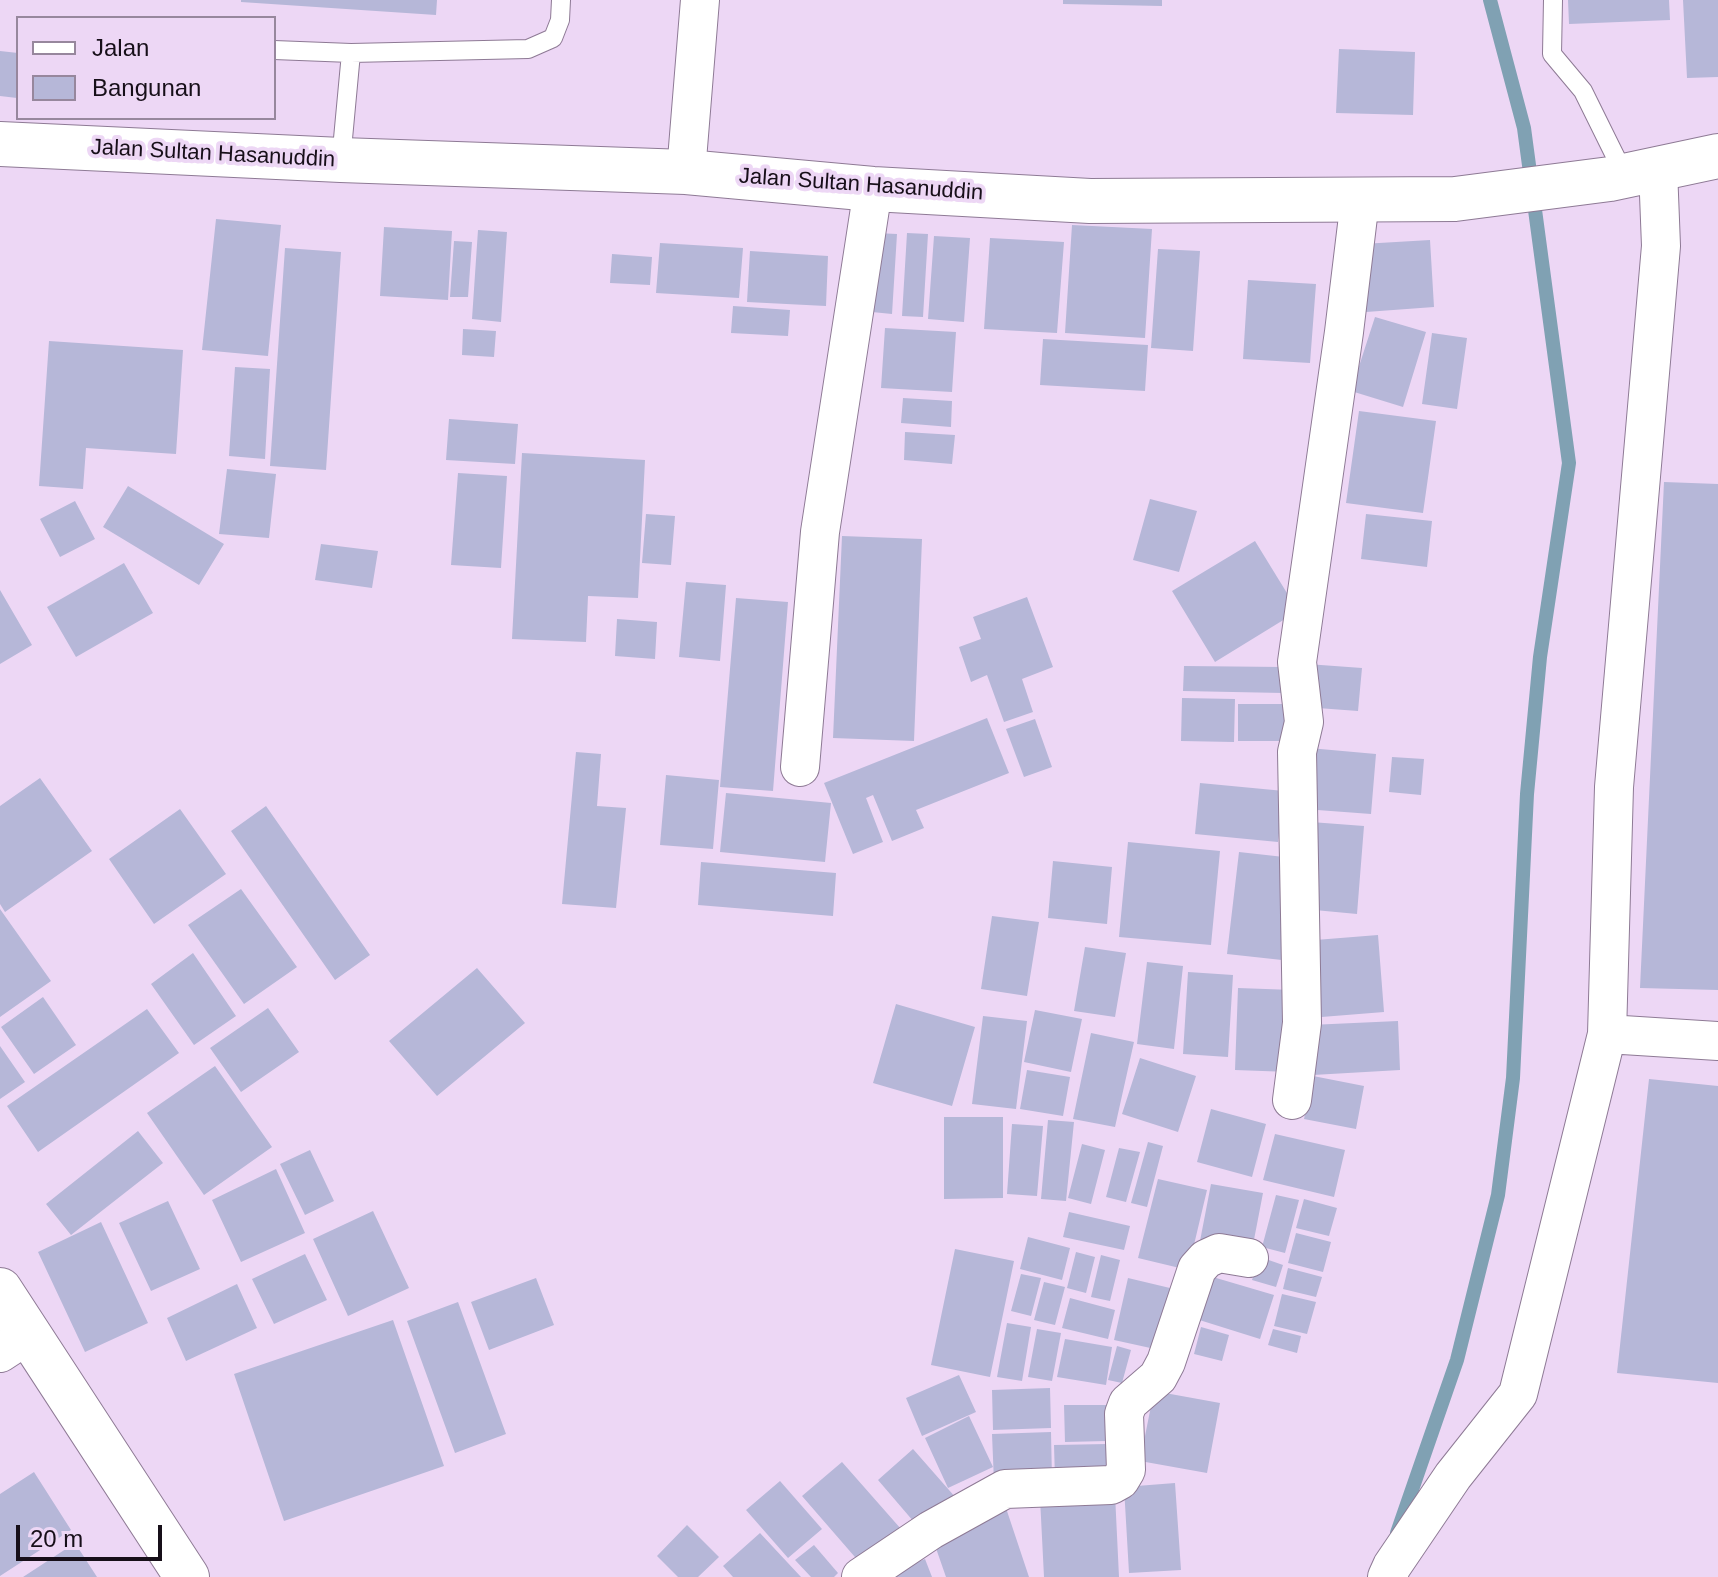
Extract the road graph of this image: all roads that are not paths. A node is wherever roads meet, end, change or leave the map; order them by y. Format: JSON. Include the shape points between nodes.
{"nodes":[{"id":1,"x":561,"y":0,"type":"edge"},
{"id":2,"x":700,"y":0,"type":"edge"},
{"id":3,"x":1553,"y":0,"type":"edge"},
{"id":4,"x":276,"y":50,"type":"edge"},
{"id":5,"x":351,"y":53,"type":"junction"},
{"id":6,"x":0,"y":144,"type":"edge"},
{"id":7,"x":1718,"y":156,"type":"edge"},
{"id":8,"x":341,"y":160,"type":"junction"},
{"id":9,"x":686,"y":172,"type":"junction"},
{"id":10,"x":1631,"y":175,"type":"junction"},
{"id":11,"x":873,"y":189,"type":"junction"},
{"id":12,"x":1360,"y":200,"type":"junction"},
{"id":13,"x":800,"y":767,"type":"dead end"},
{"id":14,"x":1607,"y":1034,"type":"junction"},
{"id":15,"x":1718,"y":1041,"type":"edge"},
{"id":16,"x":1292,"y":1100,"type":"dead end"},
{"id":17,"x":1249,"y":1258,"type":"dead end"},
{"id":18,"x":0,"y":1290,"type":"edge"},
{"id":19,"x":14,"y":1344,"type":"edge"},
{"id":20,"x":187,"y":1577,"type":"edge"},
{"id":21,"x":861,"y":1577,"type":"edge"},
{"id":22,"x":1387,"y":1577,"type":"edge"}],
"edges":[{"from":1,"to":5,"type":"lane","via":[[553,38],[528,49]]},
{"from":2,"to":9,"type":"street"},
{"from":3,"to":10,"type":"lane","via":[[1552,54],[1583,91]]},
{"from":4,"to":5,"type":"lane"},
{"from":5,"to":8,"type":"lane"},
{"from":6,"to":8,"type":"main road","name":"Jalan Sultan Hasanuddin"},
{"from":7,"to":10,"type":"main road","name":"Jalan Sultan Hasanuddin"},
{"from":8,"to":9,"type":"main road","name":"Jalan Sultan Hasanuddin"},
{"from":9,"to":11,"type":"main road","name":"Jalan Sultan Hasanuddin"},
{"from":10,"to":12,"type":"main road","name":"Jalan Sultan Hasanuddin","via":[[1455,199]]},
{"from":10,"to":14,"type":"street","via":[[1661,246],[1614,787]]},
{"from":11,"to":12,"type":"main road","name":"Jalan Sultan Hasanuddin","via":[[1090,201]]},
{"from":11,"to":13,"type":"street","via":[[820,532]]},
{"from":12,"to":16,"type":"street","via":[[1297,662],[1304,722],[1297,752],[1302,1032]]},
{"from":14,"to":15,"type":"street"},
{"from":14,"to":22,"type":"street","via":[[1518,1394],[1453,1476]]},
{"from":17,"to":21,"type":"street","via":[[1219,1253],[1197,1269],[1166,1362],[1158,1377],[1128,1403],[1126,1470],[1120,1480],[1111,1485],[1005,1489]]},
{"from":18,"to":19,"type":"main road"},
{"from":19,"to":20,"type":"main road"}]}
